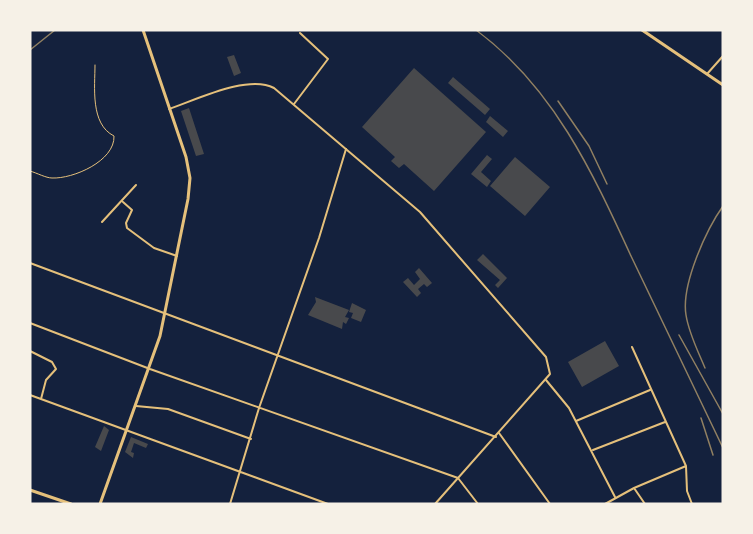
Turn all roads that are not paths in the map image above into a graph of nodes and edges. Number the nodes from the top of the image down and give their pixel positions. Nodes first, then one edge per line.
1 (143, 30) edge
2 (642, 30) edge
3 (300, 33) dead end
4 (723, 56) edge
5 (95, 65) dead end
6 (706, 74) junction
7 (723, 85) edge
8 (294, 104) junction
9 (169, 109) junction
10 (346, 149) junction
11 (30, 171) edge
12 (136, 185) dead end
13 (123, 202) junction
14 (102, 222) dead end
15 (177, 256) junction
16 (30, 263) edge
17 (165, 315) junction
18 (30, 323) edge
19 (632, 347) dead end
20 (30, 351) edge
21 (279, 355) junction
22 (150, 369) junction
23 (546, 380) junction
24 (650, 390) junction
25 (30, 395) edge
26 (41, 399) junction
27 (136, 406) junction
28 (260, 408) junction
29 (576, 421) junction
30 (665, 422) junction
31 (126, 431) junction
32 (500, 433) junction
33 (496, 436) junction
34 (251, 439) junction
35 (593, 450) junction
36 (686, 466) junction
37 (240, 473) junction
38 (458, 478) junction
39 (634, 488) junction
40 (30, 490) edge
41 (615, 496) junction
42 (65, 503) edge
43 (71, 504) edge
44 (100, 504) edge
45 (230, 504) edge
46 (328, 504) edge
47 (435, 504) edge
48 (478, 504) edge
49 (550, 504) edge
50 (604, 504) edge
51 (645, 504) edge
52 (692, 504) edge

1 - 9 main road
2 - 6 main road
3 - 8 street
4 - 6 street
5 - 11 lane
6 - 7 main road
8 - 9 street
8 - 10 street
9 - 15 main road
10 - 21 street
10 - 23 street
12 - 13 street
13 - 14 street
13 - 15 street
15 - 17 main road
16 - 17 street
17 - 21 street
17 - 22 main road
18 - 22 street
19 - 24 street
20 - 26 street
21 - 28 street
21 - 33 street
22 - 27 main road
22 - 28 street
23 - 29 street
23 - 32 street
24 - 29 street
24 - 30 street
25 - 26 street
26 - 31 street
27 - 31 main road
27 - 34 street
28 - 34 street
28 - 38 street
29 - 35 street
30 - 35 street
30 - 36 street
31 - 37 street
31 - 44 main road
32 - 33 street
32 - 49 street
33 - 38 street
34 - 37 street
35 - 41 street
36 - 39 street
36 - 52 street
37 - 45 street
37 - 46 street
38 - 47 street
38 - 48 street
39 - 41 street
39 - 51 street
40 - 42 main road
41 - 50 street
42 - 43 main road

